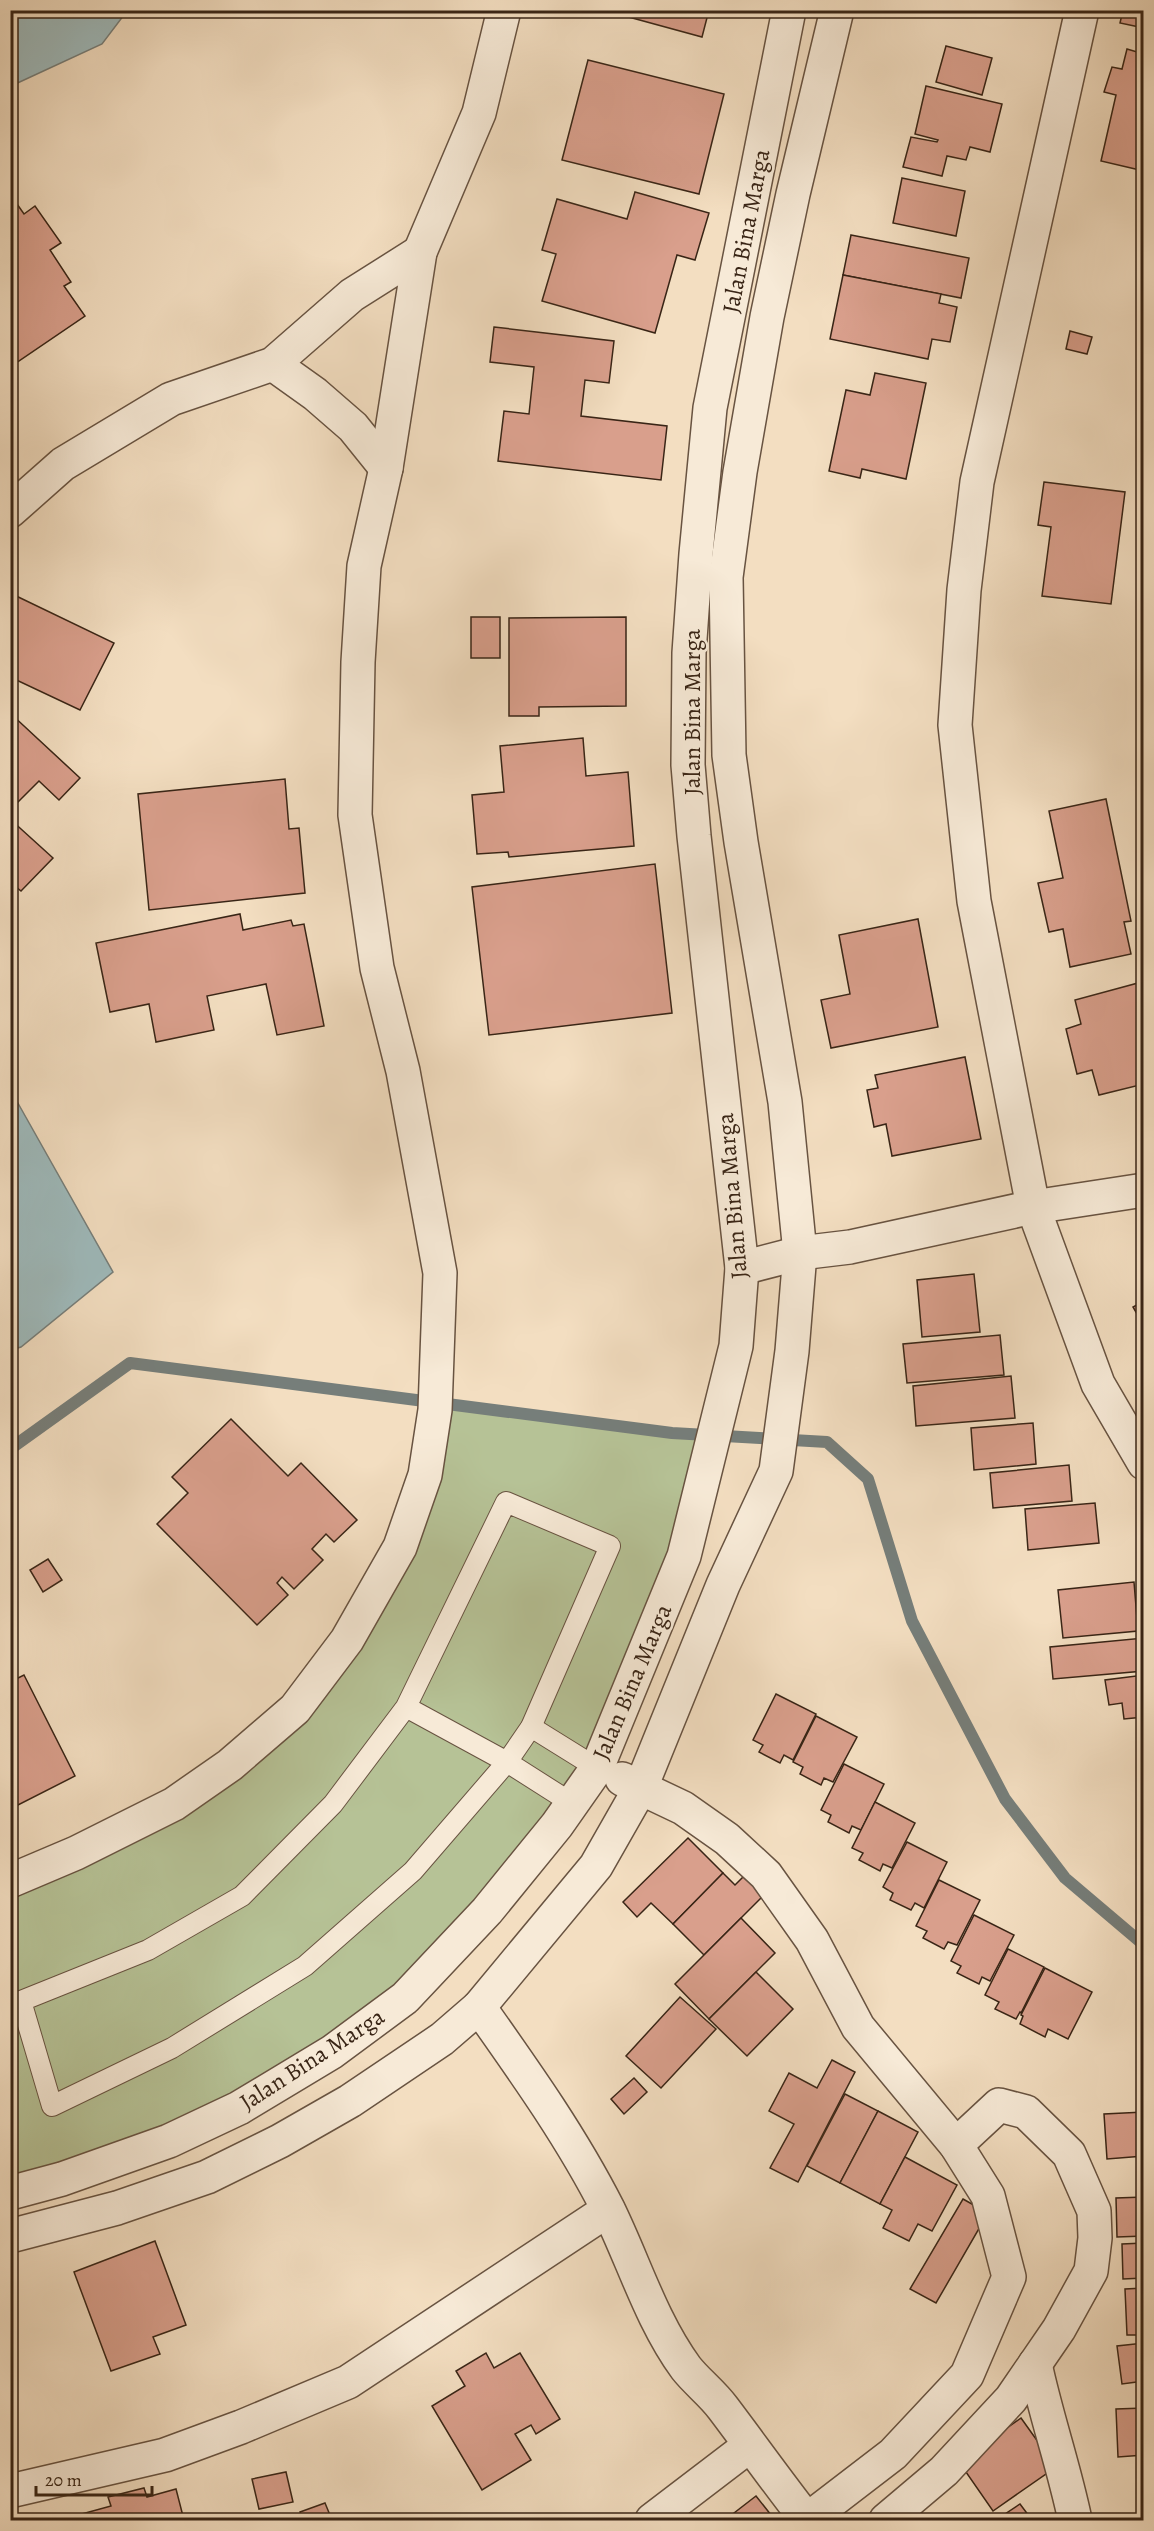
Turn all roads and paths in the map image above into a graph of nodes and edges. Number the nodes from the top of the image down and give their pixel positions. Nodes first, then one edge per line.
1 (504, 10) edge
2 (789, 10) edge
3 (837, 10) edge
4 (1082, 10) edge
5 (420, 252) junction
6 (273, 364) junction
7 (386, 468) junction
8 (10, 512) edge
9 (1143, 1190) edge
10 (1033, 1207) junction
11 (800, 1252) junction
12 (742, 1268) junction
13 (1143, 1463) edge
14 (406, 1707) junction
15 (531, 1727) junction
16 (507, 1762) junction
17 (597, 1768) junction
18 (641, 1787) junction
19 (573, 1804) junction
20 (10, 1881) edge
21 (479, 2007) junction
22 (956, 2145) junction
23 (10, 2193) edge
24 (608, 2210) junction
25 (10, 2236) edge
26 (1035, 2364) junction
27 (749, 2446) junction
28 (10, 2491) edge
29 (652, 2520) edge
30 (807, 2520) edge
31 (886, 2520) edge
32 (1075, 2520) edge

1 - 5 street
2 - 12 street, Jalan Bina Marga
3 - 11 street, Jalan Bina Marga
4 - 10 street
5 - 6 street
5 - 7 street
6 - 7 street
6 - 8 street
7 - 20 street
9 - 10 street
10 - 11 street
10 - 13 street
11 - 12 street
11 - 18 street, Jalan Bina Marga
12 - 17 street, Jalan Bina Marga
14 - 15 lane
14 - 16 lane
14 - 16 lane
15 - 16 lane
15 - 17 lane
16 - 19 lane
17 - 18 street
17 - 19 street, Jalan Bina Marga
18 - 21 street, Jalan Bina Marga
18 - 22 street
19 - 23 street, Jalan Bina Marga
21 - 24 street
21 - 25 street, Jalan Bina Marga
22 - 26 street
22 - 30 street
24 - 27 street
24 - 28 street
26 - 31 street
26 - 32 street
27 - 29 street
27 - 30 street

